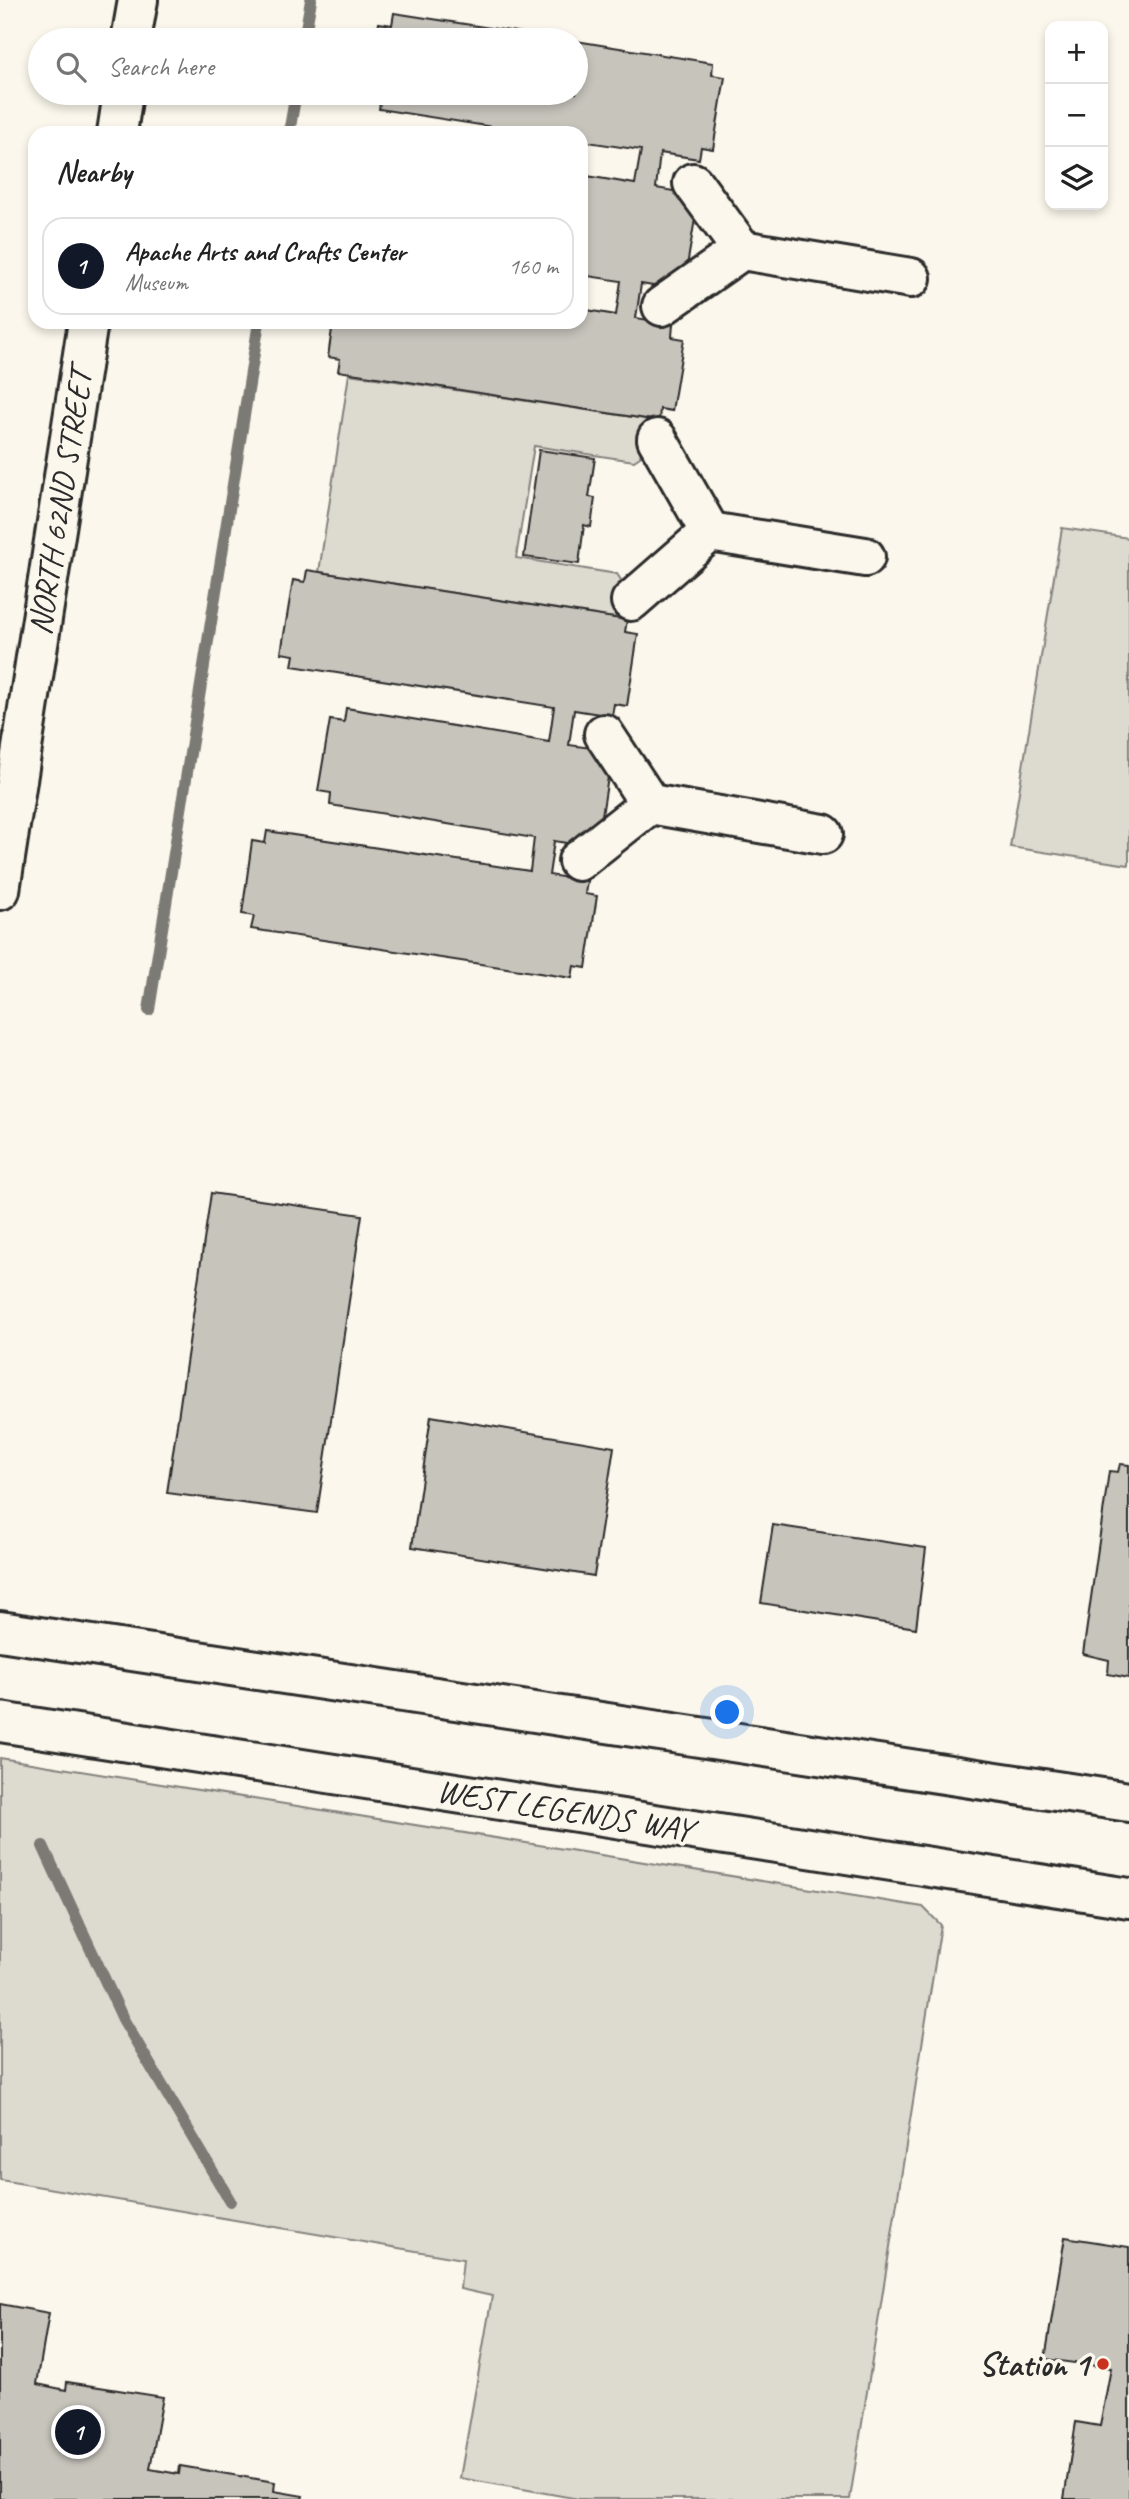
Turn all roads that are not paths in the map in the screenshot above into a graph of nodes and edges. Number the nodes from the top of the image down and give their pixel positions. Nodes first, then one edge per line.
1 (138, 0) edge
2 (133, 28) edge
3 (121, 105) edge
4 (118, 126) edge
5 (693, 183) dead end
6 (742, 250) junction
7 (911, 278) dead end
8 (662, 306) dead end
9 (87, 329) edge
10 (657, 439) dead end
11 (710, 532) junction
12 (865, 556) dead end
13 (631, 601) dead end
14 (604, 734) dead end
15 (650, 804) junction
16 (823, 834) dead end
17 (578, 861) dead end
18 (0, 890) edge
19 (0, 1631) edge
20 (0, 1723) edge
21 (1129, 1802) edge
22 (1129, 1898) edge

1 - 2 street
3 - 4 street
5 - 6 street
6 - 7 street
6 - 8 street
9 - 18 street, NORTH 62ND STREET
10 - 11 street
11 - 12 street
11 - 13 street
14 - 15 street
15 - 16 street
15 - 17 street
19 - 21 street
20 - 22 street, WEST LEGENDS WAY

